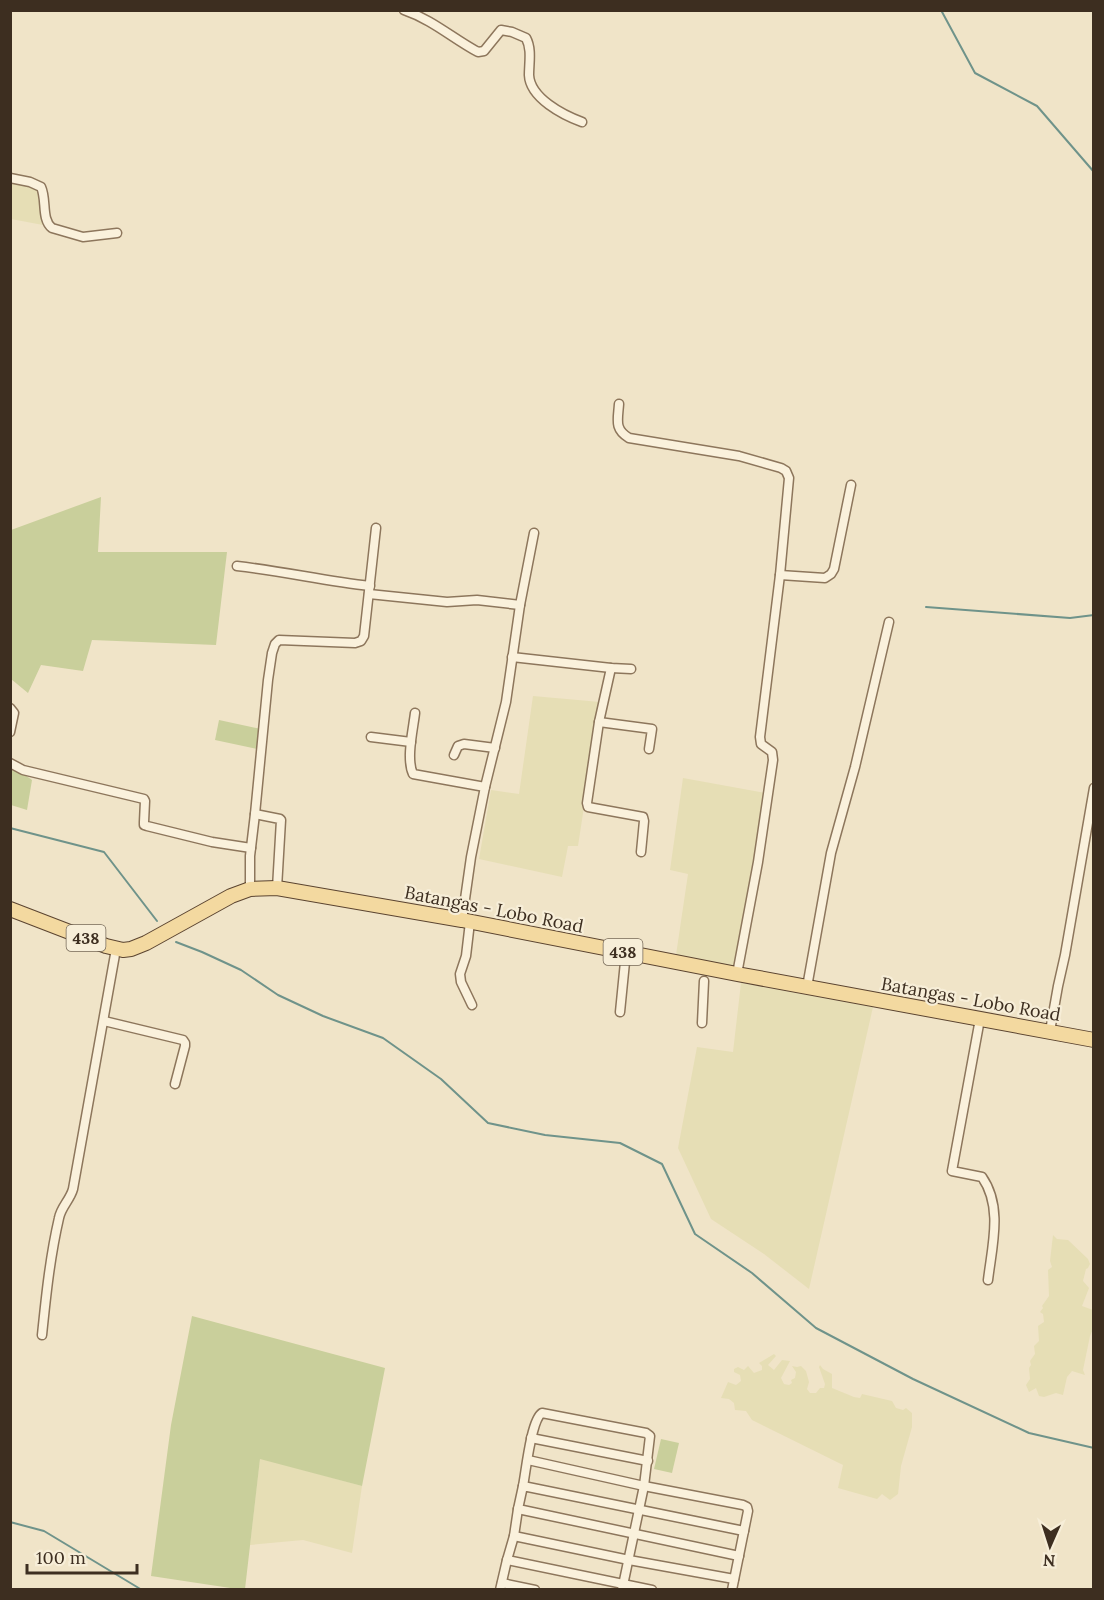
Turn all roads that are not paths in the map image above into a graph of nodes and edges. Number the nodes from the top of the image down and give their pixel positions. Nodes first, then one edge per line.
1 (404, 10) edge
2 (582, 122) dead end
3 (10, 178) edge
4 (117, 233) dead end
5 (619, 404) dead end
6 (851, 485) dead end
7 (376, 528) dead end
8 (534, 533) dead end
9 (237, 566) dead end
10 (780, 575) junction
11 (369, 590) junction
12 (520, 605) junction
13 (889, 622) dead end
14 (512, 657) junction
15 (611, 668) junction
16 (631, 669) dead end
17 (10, 708) edge
18 (415, 712) dead end
19 (599, 722) junction
20 (10, 732) edge
21 (371, 737) dead end
22 (411, 742) junction
23 (495, 748) junction
24 (649, 750) dead end
25 (454, 755) dead end
26 (10, 763) edge
27 (485, 787) junction
28 (1094, 788) edge
29 (255, 814) junction
30 (251, 848) junction
31 (641, 852) dead end
32 (277, 888) junction
33 (250, 889) junction
34 (10, 909) edge
35 (466, 921) junction
36 (116, 950) junction
37 (626, 952) junction
38 (737, 974) junction
39 (705, 975) junction
40 (807, 987) junction
41 (472, 1005) dead end
42 (620, 1012) dead end
43 (980, 1019) junction
44 (104, 1021) junction
45 (702, 1023) dead end
46 (1050, 1031) junction
47 (1094, 1040) edge
48 (175, 1084) dead end
49 (988, 1280) dead end
50 (42, 1335) dead end
51 (531, 1438) junction
52 (528, 1460) junction
53 (648, 1461) junction
54 (523, 1486) junction
55 (644, 1486) junction
56 (518, 1509) junction
57 (638, 1509) junction
58 (744, 1531) junction
59 (634, 1535) junction
60 (514, 1536) junction
61 (739, 1556) junction
62 (507, 1560) junction
63 (628, 1560) junction
64 (734, 1579) junction
65 (501, 1586) edge
66 (623, 1586) edge
67 (535, 1590) edge
68 (652, 1590) edge
69 (732, 1590) edge

1 - 2 street
3 - 4 street
5 - 10 street
6 - 10 street
7 - 11 street
8 - 12 street
9 - 11 street
10 - 38 street
11 - 12 street
11 - 29 street
12 - 14 street
13 - 40 street
14 - 15 street
14 - 23 street
15 - 16 street
15 - 19 street
17 - 20 street
18 - 22 street
19 - 24 street
19 - 31 street
21 - 22 street
22 - 27 street
23 - 25 street
23 - 27 street
26 - 30 street
27 - 35 street
28 - 46 street
29 - 30 street
29 - 32 street
30 - 33 street
32 - 33 main road, Batangas - Lobo Road / 438
32 - 35 main road, Batangas - Lobo Road / 438
33 - 36 main road, Batangas - Lobo Road / 438
34 - 36 main road, 438
35 - 37 main road, Batangas - Lobo Road / 438
35 - 41 street
36 - 44 street
37 - 39 main road, Batangas - Lobo Road / 438
37 - 42 street
38 - 39 main road, Batangas - Lobo Road / 438
38 - 40 main road, Batangas - Lobo Road / 438
39 - 45 street
40 - 43 main road, Batangas - Lobo Road / 438
43 - 46 main road, Batangas - Lobo Road / 438
43 - 49 street
44 - 48 street
44 - 50 street
46 - 47 main road, Batangas - Lobo Road / 438
51 - 52 street
51 - 53 street
51 - 53 street
52 - 54 street
52 - 55 street
53 - 55 street
54 - 56 street
54 - 57 street
55 - 57 street
55 - 58 street
56 - 59 street
56 - 60 street
57 - 58 street
57 - 59 street
58 - 61 street
59 - 61 street
59 - 63 street
60 - 62 street
60 - 63 street
61 - 64 street
62 - 65 street
62 - 66 street
63 - 64 street
63 - 66 street
64 - 69 street
65 - 67 street
66 - 68 street

